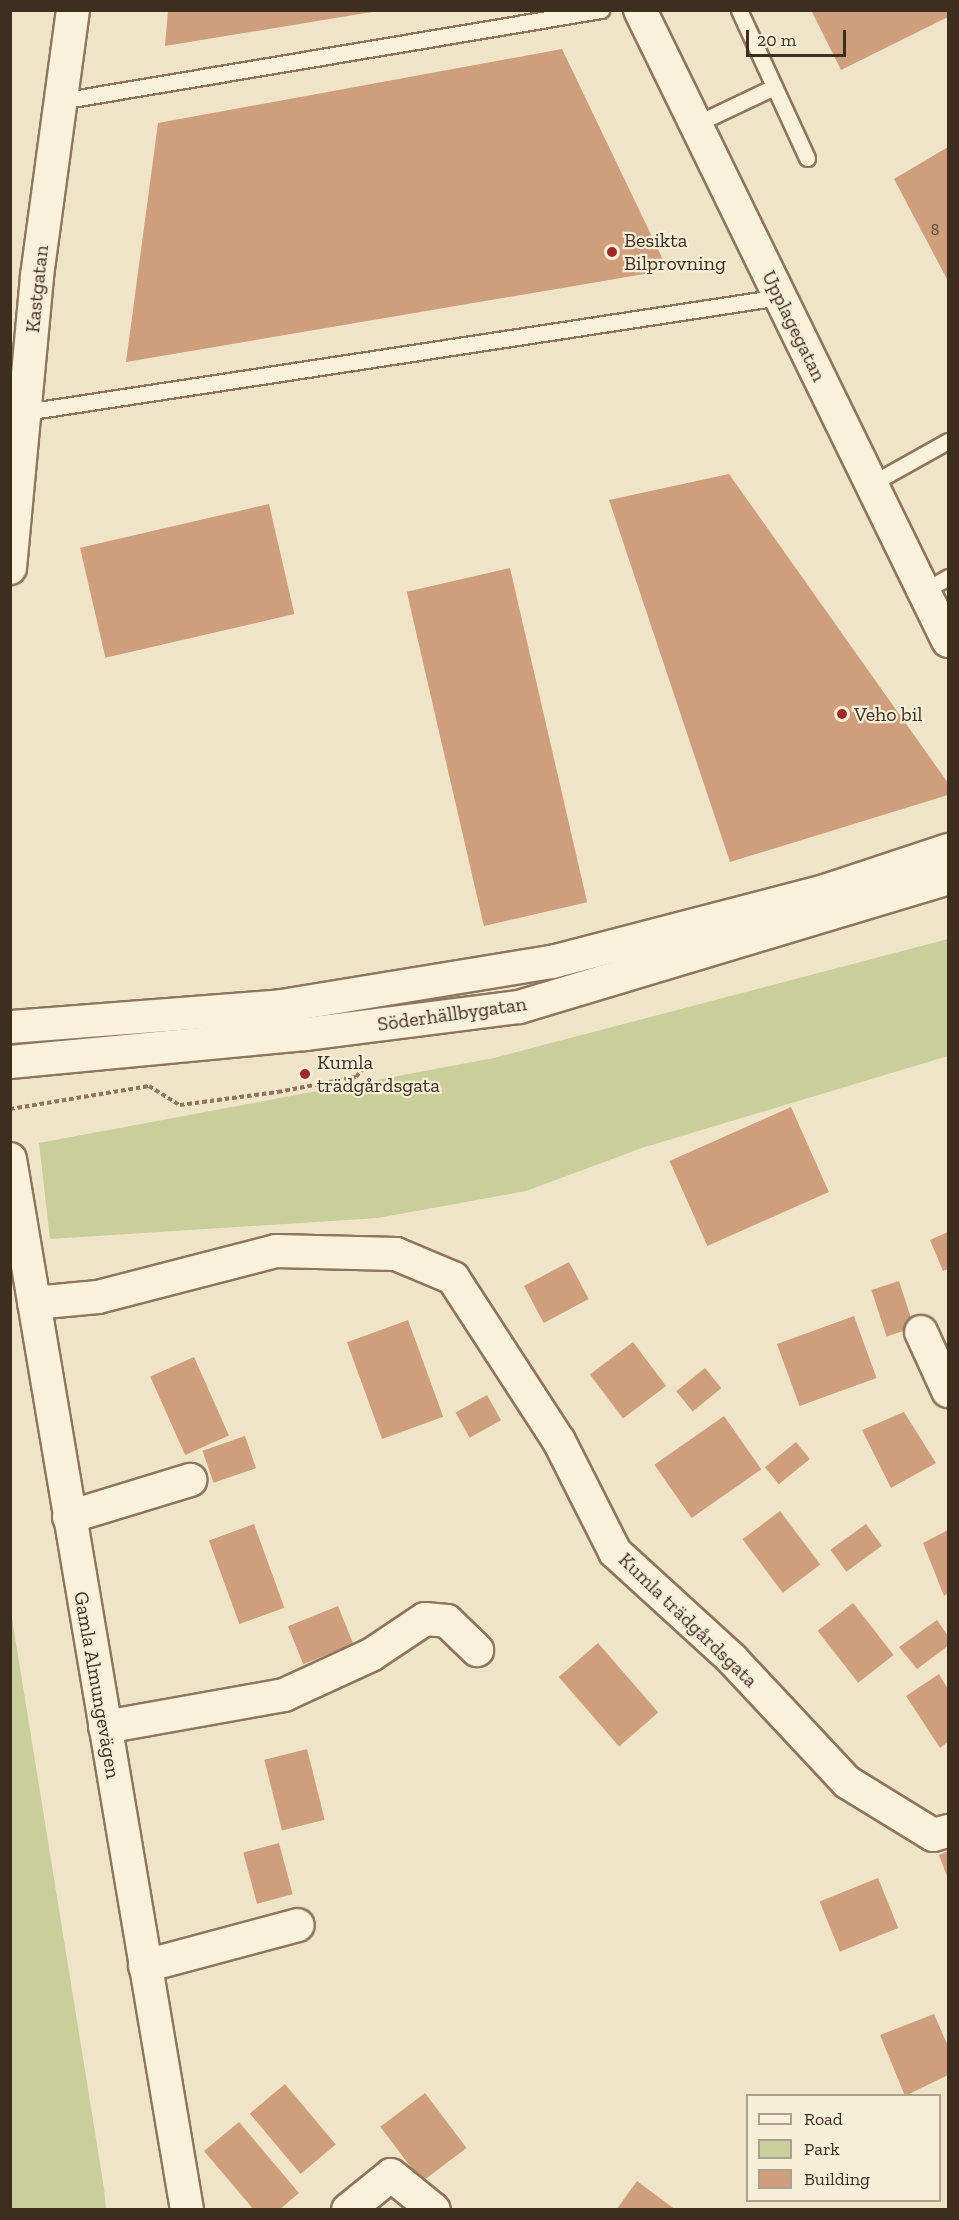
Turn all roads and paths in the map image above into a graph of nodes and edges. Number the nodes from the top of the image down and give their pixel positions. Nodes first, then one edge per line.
1 (73, 10) edge
2 (601, 10) edge
3 (640, 10) edge
4 (740, 10) edge
5 (774, 87) junction
6 (60, 101) junction
7 (696, 124) junction
8 (807, 158) dead end
9 (780, 297) junction
10 (25, 412) junction
11 (948, 441) edge
12 (871, 484) junction
13 (10, 568) edge
14 (936, 584) edge
15 (948, 641) edge
16 (948, 850) edge
17 (948, 878) edge
18 (10, 1028) edge
19 (10, 1062) edge
20 (10, 1159) edge
21 (34, 1303) junction
22 (921, 1332) dead end
23 (948, 1391) edge
24 (190, 1480) dead end
25 (69, 1517) junction
26 (477, 1650) dead end
27 (105, 1727) junction
28 (948, 1831) edge
29 (298, 1926) dead end
30 (145, 1966) junction
31 (187, 2210) edge
32 (348, 2210) edge
33 (434, 2210) edge

1 - 6 street, Kastgatan
2 - 6 lane
3 - 7 street, Upplagegatan
4 - 5 lane
5 - 7 lane
5 - 8 lane
6 - 10 street, Kastgatan
7 - 9 street, Upplagegatan
9 - 10 lane
9 - 12 street, Upplagegatan
10 - 13 street, Kastgatan
11 - 12 lane
12 - 14 street, Upplagegatan
14 - 15 street, Upplagegatan
16 - 18 street, Söderhällbygatan
17 - 19 street, Söderhällbygatan
20 - 21 street, Gamla Almungevägen
21 - 25 street, Gamla Almungevägen
21 - 28 street, Kumla trädgårdsgata
22 - 23 street
24 - 25 street
25 - 27 street, Gamla Almungevägen
26 - 27 street
27 - 30 street, Gamla Almungevägen
29 - 30 street
30 - 31 street, Gamla Almungevägen
32 - 33 street

